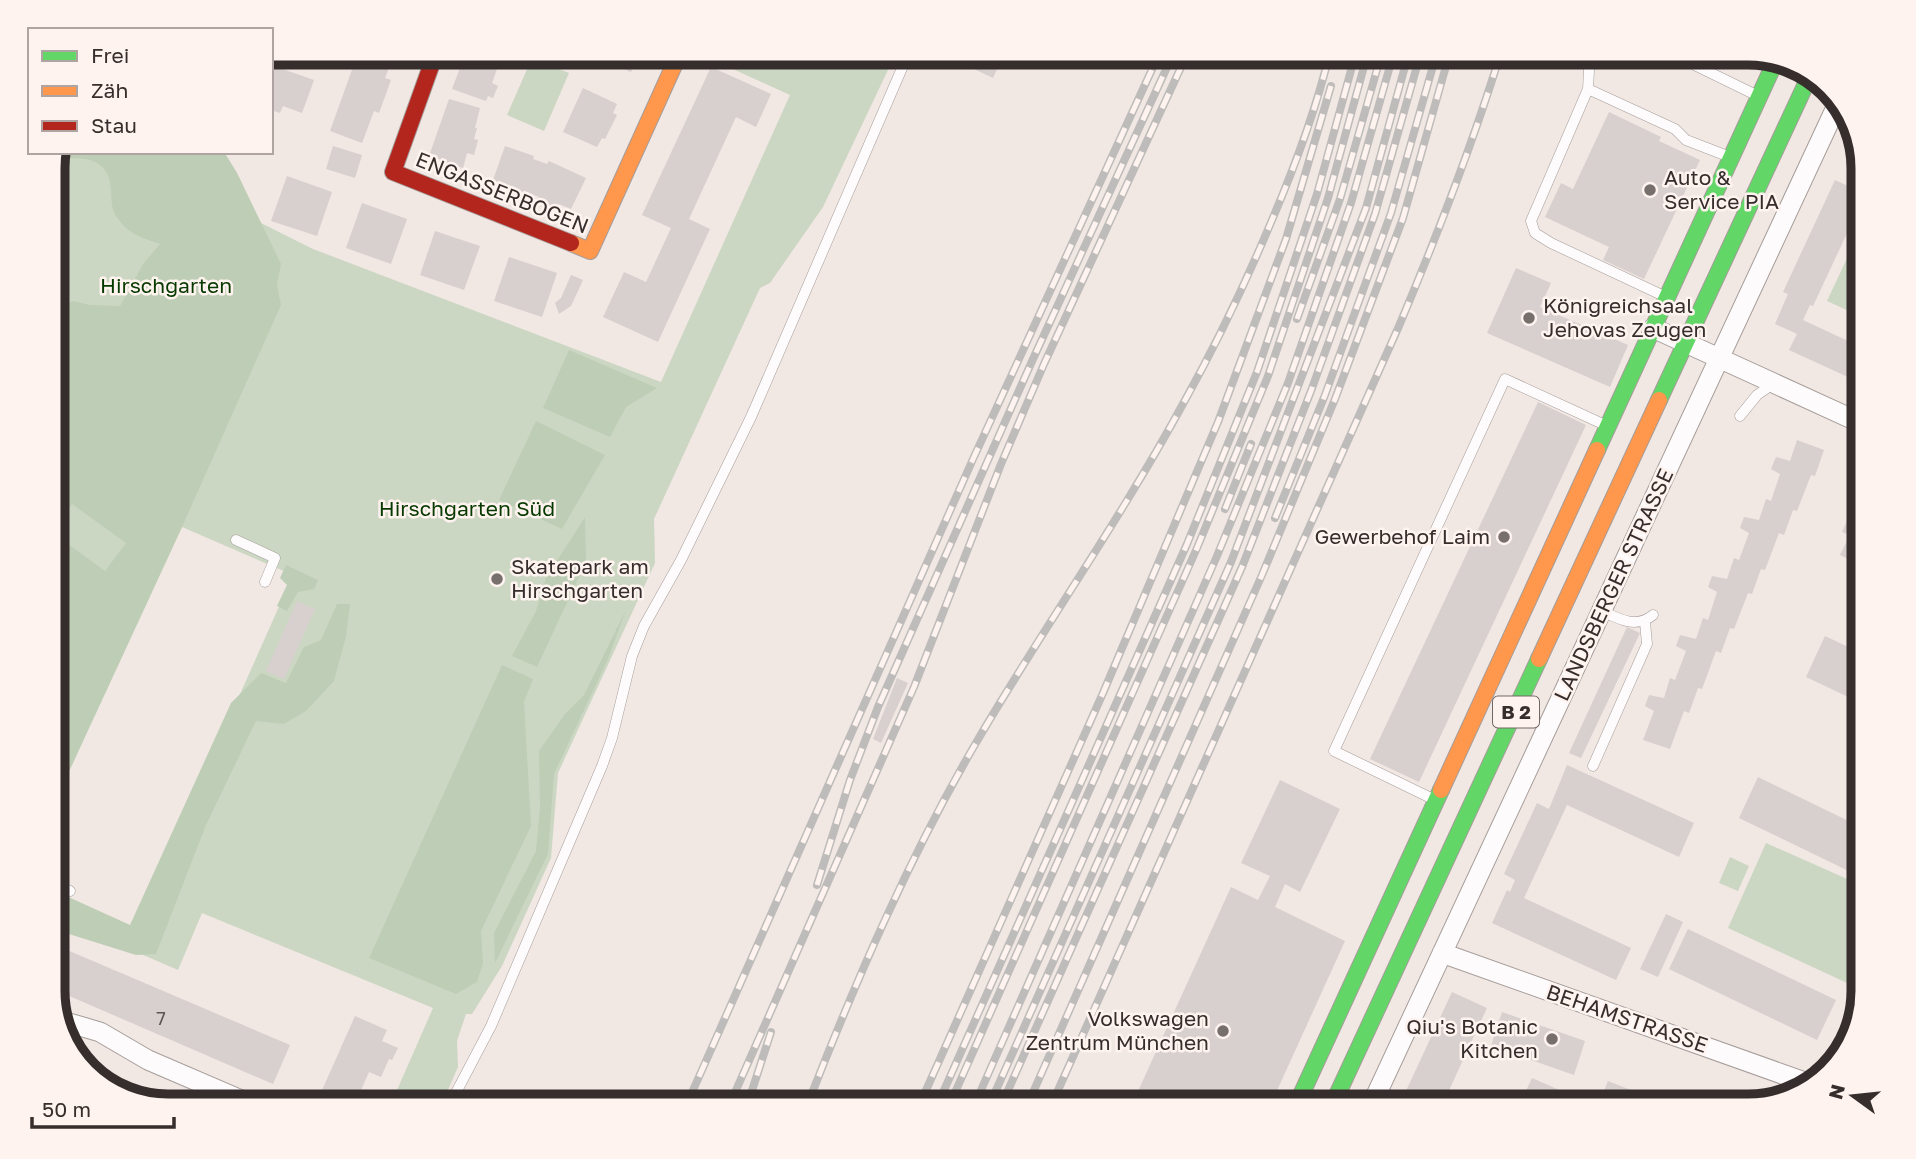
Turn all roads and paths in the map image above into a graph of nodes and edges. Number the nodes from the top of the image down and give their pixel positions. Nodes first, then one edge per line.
1 (431, 65) edge
2 (674, 65) edge
3 (903, 65) edge
4 (1590, 65) edge
5 (1694, 65) edge
6 (1773, 68) edge
7 (1806, 83) edge
8 (1588, 89) junction
9 (1759, 97) junction
10 (1834, 111) edge
11 (1731, 158) junction
12 (1667, 298) junction
13 (1653, 328) junction
14 (1686, 344) junction
15 (1719, 358) junction
16 (1773, 383) junction
17 (1740, 416) dead end
18 (1851, 419) edge
19 (1608, 427) junction
20 (236, 540) dead end
21 (265, 582) dead end
22 (1602, 611) junction
23 (1593, 766) dead end
24 (1437, 800) junction
25 (1404, 873) junction
26 (65, 889) edge
27 (1434, 889) junction
28 (70, 891) dead end
29 (1442, 953) junction
30 (70, 1023) edge
31 (1800, 1080) edge
32 (225, 1094) edge
33 (456, 1094) edge
34 (1302, 1094) edge
35 (1338, 1094) edge
36 (1377, 1094) edge

1 - 2 street, ENGASSERBOGEN
3 - 33 lane
4 - 8 lane
5 - 9 lane
6 - 9 street
7 - 14 street, LANDSBERGER STRASSE / B 2
8 - 11 lane
8 - 12 lane
9 - 11 street
10 - 15 street, LANDSBERGER STRASSE
11 - 12 street
12 - 13 street
13 - 14 street
13 - 19 street
14 - 15 street
14 - 27 street, LANDSBERGER STRASSE / B 2
15 - 16 street
15 - 22 street, LANDSBERGER STRASSE
16 - 17 lane
16 - 18 street
19 - 24 street
19 - 24 lane
20 - 21 lane
22 - 23 lane
22 - 29 street, LANDSBERGER STRASSE
24 - 25 street
25 - 27 street
25 - 34 street
26 - 28 lane
27 - 35 street, LANDSBERGER STRASSE / B 2
29 - 31 street, BEHAMSTRASSE
29 - 36 street, LANDSBERGER STRASSE
30 - 32 street

